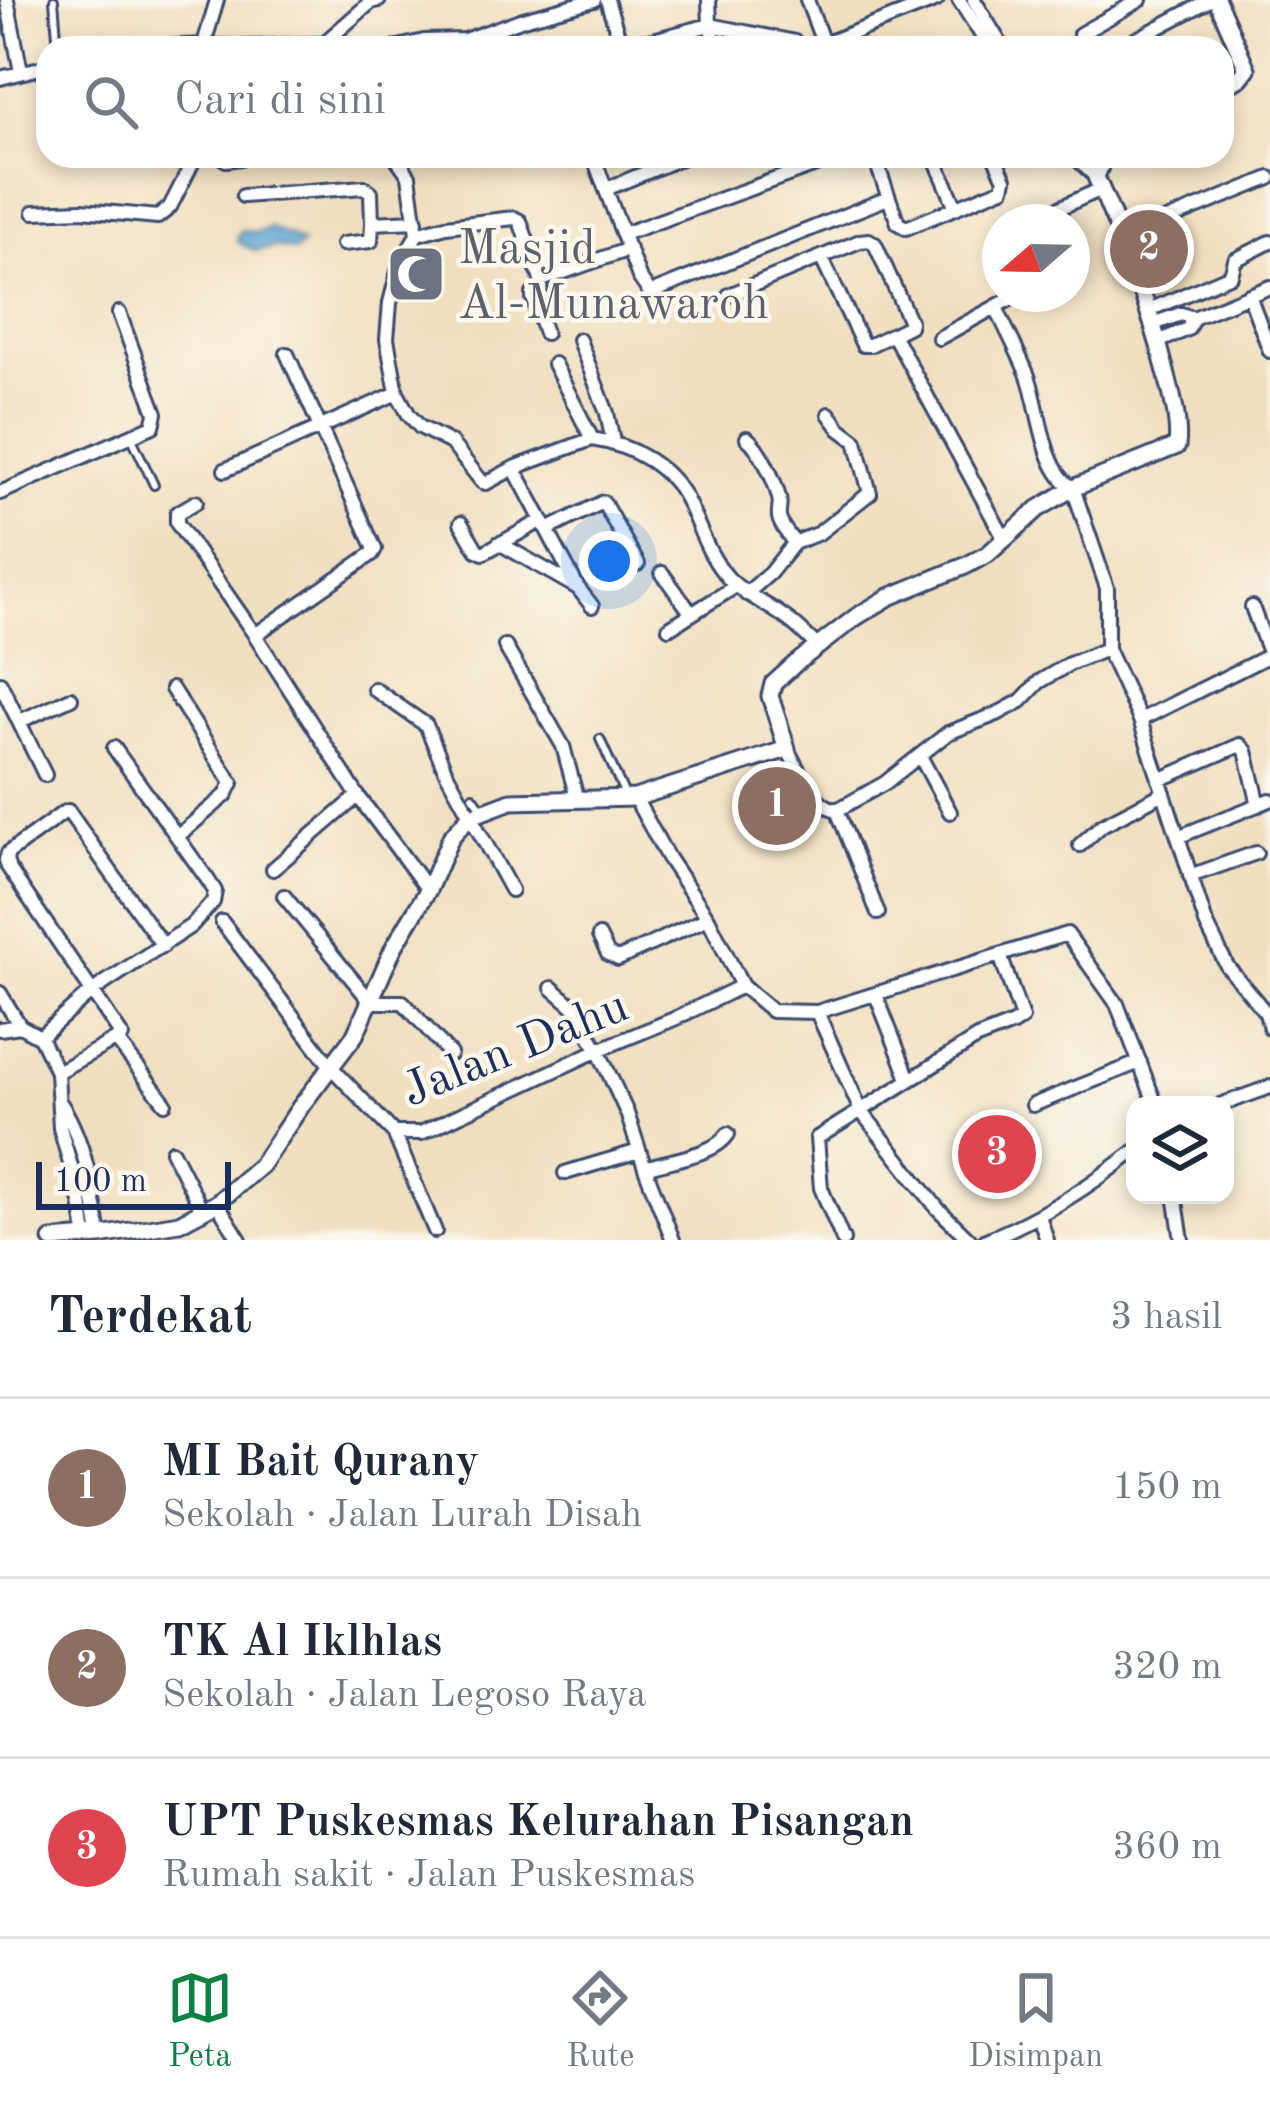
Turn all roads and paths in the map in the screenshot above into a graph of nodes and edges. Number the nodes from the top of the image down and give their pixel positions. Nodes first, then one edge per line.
1 (7, 0) edge
2 (53, 0) edge
3 (217, 0) edge
4 (594, 0) edge
5 (607, 0) edge
6 (709, 0) edge
7 (807, 0) edge
8 (937, 0) edge
9 (959, 0) edge
10 (974, 0) edge
11 (1140, 0) edge
12 (1213, 0) edge
13 (374, 1) edge
14 (572, 3) edge
15 (710, 25) junction
16 (494, 31) junction
17 (1080, 34) dead end
18 (57, 36) edge
19 (200, 36) edge
20 (335, 36) edge
21 (478, 36) edge
22 (496, 36) edge
23 (618, 36) edge
24 (668, 36) edge
25 (713, 36) edge
26 (765, 36) edge
27 (820, 36) edge
28 (849, 36) edge
29 (984, 36) edge
30 (987, 36) edge
31 (1143, 36) edge
32 (1231, 36) edge
33 (1234, 43) edge
34 (36, 69) edge
35 (21, 72) junction
36 (0, 78) edge
37 (1234, 81) edge
38 (190, 168) edge
39 (403, 168) edge
40 (597, 168) edge
41 (657, 168) edge
42 (807, 168) edge
43 (878, 168) edge
44 (939, 168) edge
45 (1000, 168) edge
46 (1085, 168) edge
47 (1101, 168) edge
48 (1270, 178) edge
49 (1099, 183) junction
50 (606, 189) junction
51 (243, 196) dead end
52 (888, 198) junction
53 (1061, 204) edge
54 (956, 208) junction
55 (34, 212) dead end
56 (372, 223) junction
57 (417, 228) junction
58 (623, 234) junction
59 (1122, 238) junction
60 (1270, 242) edge
61 (343, 244) dead end
62 (629, 249) junction
63 (821, 256) junction
64 (541, 280) junction
65 (1270, 287) edge
66 (730, 295) dead end
67 (1249, 295) junction
68 (987, 312) edge
69 (998, 312) edge
70 (118, 313) dead end
71 (1151, 317) junction
72 (1193, 318) junction
73 (545, 333) dead end
74 (892, 334) junction
75 (939, 338) dead end
76 (579, 340) dead end
77 (1158, 342) junction
78 (1270, 351) edge
79 (287, 354) dead end
80 (554, 364) dead end
81 (397, 393) junction
82 (829, 414) dead end
83 (321, 426) junction
84 (131, 436) junction
85 (747, 438) dead end
86 (592, 439) junction
87 (613, 442) junction
88 (514, 468) junction
89 (225, 470) dead end
90 (154, 485) dead end
91 (1073, 488) junction
92 (0, 494) edge
93 (617, 495) dead end
94 (196, 502) dead end
95 (603, 502) junction
96 (461, 523) dead end
97 (544, 526) junction
98 (1004, 538) junction
99 (499, 543) junction
100 (794, 543) junction
101 (638, 564) dead end
102 (662, 573) dead end
103 (578, 588) junction
104 (741, 590) junction
105 (592, 606) dead end
106 (1252, 607) dead end
107 (692, 614) junction
108 (669, 628) dead end
109 (255, 635) junction
110 (506, 646) dead end
111 (818, 647) junction
112 (1107, 649) junction
113 (1270, 655) edge
114 (0, 683) edge
115 (172, 689) dead end
116 (374, 689) dead end
117 (71, 698) dead end
118 (1140, 720) junction
119 (20, 721) junction
120 (600, 739) dead end
121 (113, 748) dead end
122 (787, 748) junction
123 (920, 756) junction
124 (45, 775) dead end
125 (1161, 787) junction
126 (358, 796) junction
127 (473, 796) dead end
128 (578, 798) junction
129 (631, 798) junction
130 (1264, 802) edge
131 (837, 810) junction
132 (950, 812) dead end
133 (477, 814) junction
134 (178, 836) junction
135 (1180, 836) junction
136 (1080, 845) dead end
137 (1256, 853) dead end
138 (273, 869) dead end
139 (1190, 876) junction
140 (428, 890) junction
141 (511, 890) dead end
142 (284, 896) dead end
143 (878, 913) dead end
144 (708, 918) junction
145 (222, 922) dead end
146 (598, 936) dead end
147 (163, 946) junction
148 (1000, 955) junction
149 (742, 986) junction
150 (552, 988) dead end
151 (1270, 990) edge
152 (92, 992) junction
153 (0, 993) edge
154 (876, 994) junction
155 (1254, 998) junction
156 (371, 1002) junction
157 (817, 1012) junction
158 (20, 1026) junction
159 (1270, 1028) edge
160 (0, 1029) edge
161 (40, 1037) junction
162 (117, 1041) junction
163 (598, 1050) junction
164 (450, 1054) dead end
165 (1140, 1062) junction
166 (332, 1068) junction
167 (57, 1072) junction
168 (909, 1079) junction
169 (1270, 1087) edge
170 (1153, 1096) edge
171 (1234, 1100) edge
172 (165, 1103) dead end
173 (1033, 1105) dead end
174 (861, 1112) junction
175 (394, 1133) junction
176 (728, 1134) dead end
177 (172, 1151) dead end
178 (639, 1151) junction
179 (1126, 1158) edge
180 (645, 1168) junction
181 (565, 1173) dead end
182 (1176, 1204) edge
183 (210, 1207) junction
184 (1039, 1216) junction
185 (92, 1229) edge
186 (434, 1231) dead end
187 (52, 1240) edge
188 (240, 1240) edge
189 (673, 1240) edge
190 (843, 1240) edge
191 (970, 1240) edge
192 (986, 1240) edge
193 (1047, 1240) edge
194 (1182, 1240) edge

1 - 35 street
2 - 18 lane
3 - 19 street
4 - 14 street
5 - 23 street
6 - 15 street
7 - 27 street
8 - 28 street
9 - 29 street
10 - 30 street
11 - 17 street
12 - 31 street
12 - 32 street
13 - 20 street
14 - 16 street
15 - 24 street
15 - 25 street
15 - 26 street
16 - 21 street
16 - 22 street
33 - 37 street
34 - 35 street
35 - 36 street
38 - 55 street
39 - 57 street
40 - 50 street
41 - 50 street
42 - 58 street
43 - 52 street
44 - 54 street
45 - 54 street
46 - 49 street
47 - 49 street
48 - 59 street
49 - 53 street
49 - 59 street
50 - 58 street
51 - 56 street
52 - 54 street
52 - 62 street
56 - 57 street
56 - 61 street
57 - 64 street
57 - 81 street
58 - 62 street
59 - 71 street
60 - 71 street
62 - 64 street
63 - 66 street
63 - 74 street
63 - 74 street
64 - 73 street
65 - 67 street
67 - 72 street
67 - 78 street
68 - 75 street
69 - 91 street
70 - 84 street
71 - 72 street
71 - 77 street
72 - 77 street
74 - 98 street
76 - 87 street
77 - 91 street
79 - 83 street
80 - 86 street
81 - 83 street
81 - 88 street
82 - 100 street
83 - 89 street
83 - 109 street
84 - 90 lane
84 - 92 street
85 - 100 street
86 - 87 street
86 - 88 street
87 - 104 street
88 - 97 street
91 - 98 street
91 - 112 street
93 - 95 street
94 - 109 street
95 - 97 street
95 - 101 street
96 - 99 street
97 - 99 street
97 - 103 street
98 - 111 street
99 - 103 street
100 - 104 street
102 - 107 street
103 - 105 street
104 - 107 street
104 - 111 street
106 - 113 street
107 - 108 street
109 - 126 street
110 - 128 street
111 - 122 street
112 - 118 street
112 - 123 street
113 - 118 street
114 - 119 street
115 - 134 street
116 - 133 street
117 - 119 street
118 - 125 street
119 - 124 street
120 - 129 lane
121 - 134 street
122 - 129 street
122 - 131 street
123 - 131 street
123 - 132 street
125 - 130 street
125 - 135 street
125 - 136 street
126 - 138 street
126 - 140 street
127 - 133 lane
128 - 129 street
128 - 133 street
129 - 144 street
130 - 135 street
131 - 143 street
133 - 140 street
133 - 141 street
134 - 147 street
135 - 139 street
137 - 139 street
139 - 155 street
140 - 156 street
142 - 156 street
144 - 146 street
144 - 149 street
145 - 166 street, Jalan Dahu
147 - 152 street
147 - 152 street
148 - 154 street
148 - 165 street
148 - 168 street
149 - 157 street
149 - 163 street, Jalan Dahu
150 - 163 street
151 - 155 street
152 - 161 street
152 - 162 street
153 - 158 street
154 - 157 street
154 - 168 street
155 - 159 street
156 - 164 street
156 - 166 street
157 - 174 street
158 - 160 street
158 - 161 street
161 - 167 street
162 - 167 street
162 - 172 street
163 - 175 street, Jalan Dahu
163 - 178 street
165 - 170 street
165 - 173 street
166 - 175 street, Jalan Dahu
166 - 183 street
167 - 185 street
168 - 174 street
169 - 171 street
174 - 190 street
174 - 191 street
175 - 186 street
176 - 180 street
177 - 183 street
178 - 180 street
178 - 181 street
179 - 184 street
180 - 189 street
182 - 194 street
183 - 185 street
183 - 188 street
184 - 192 street
184 - 193 street
185 - 187 street

